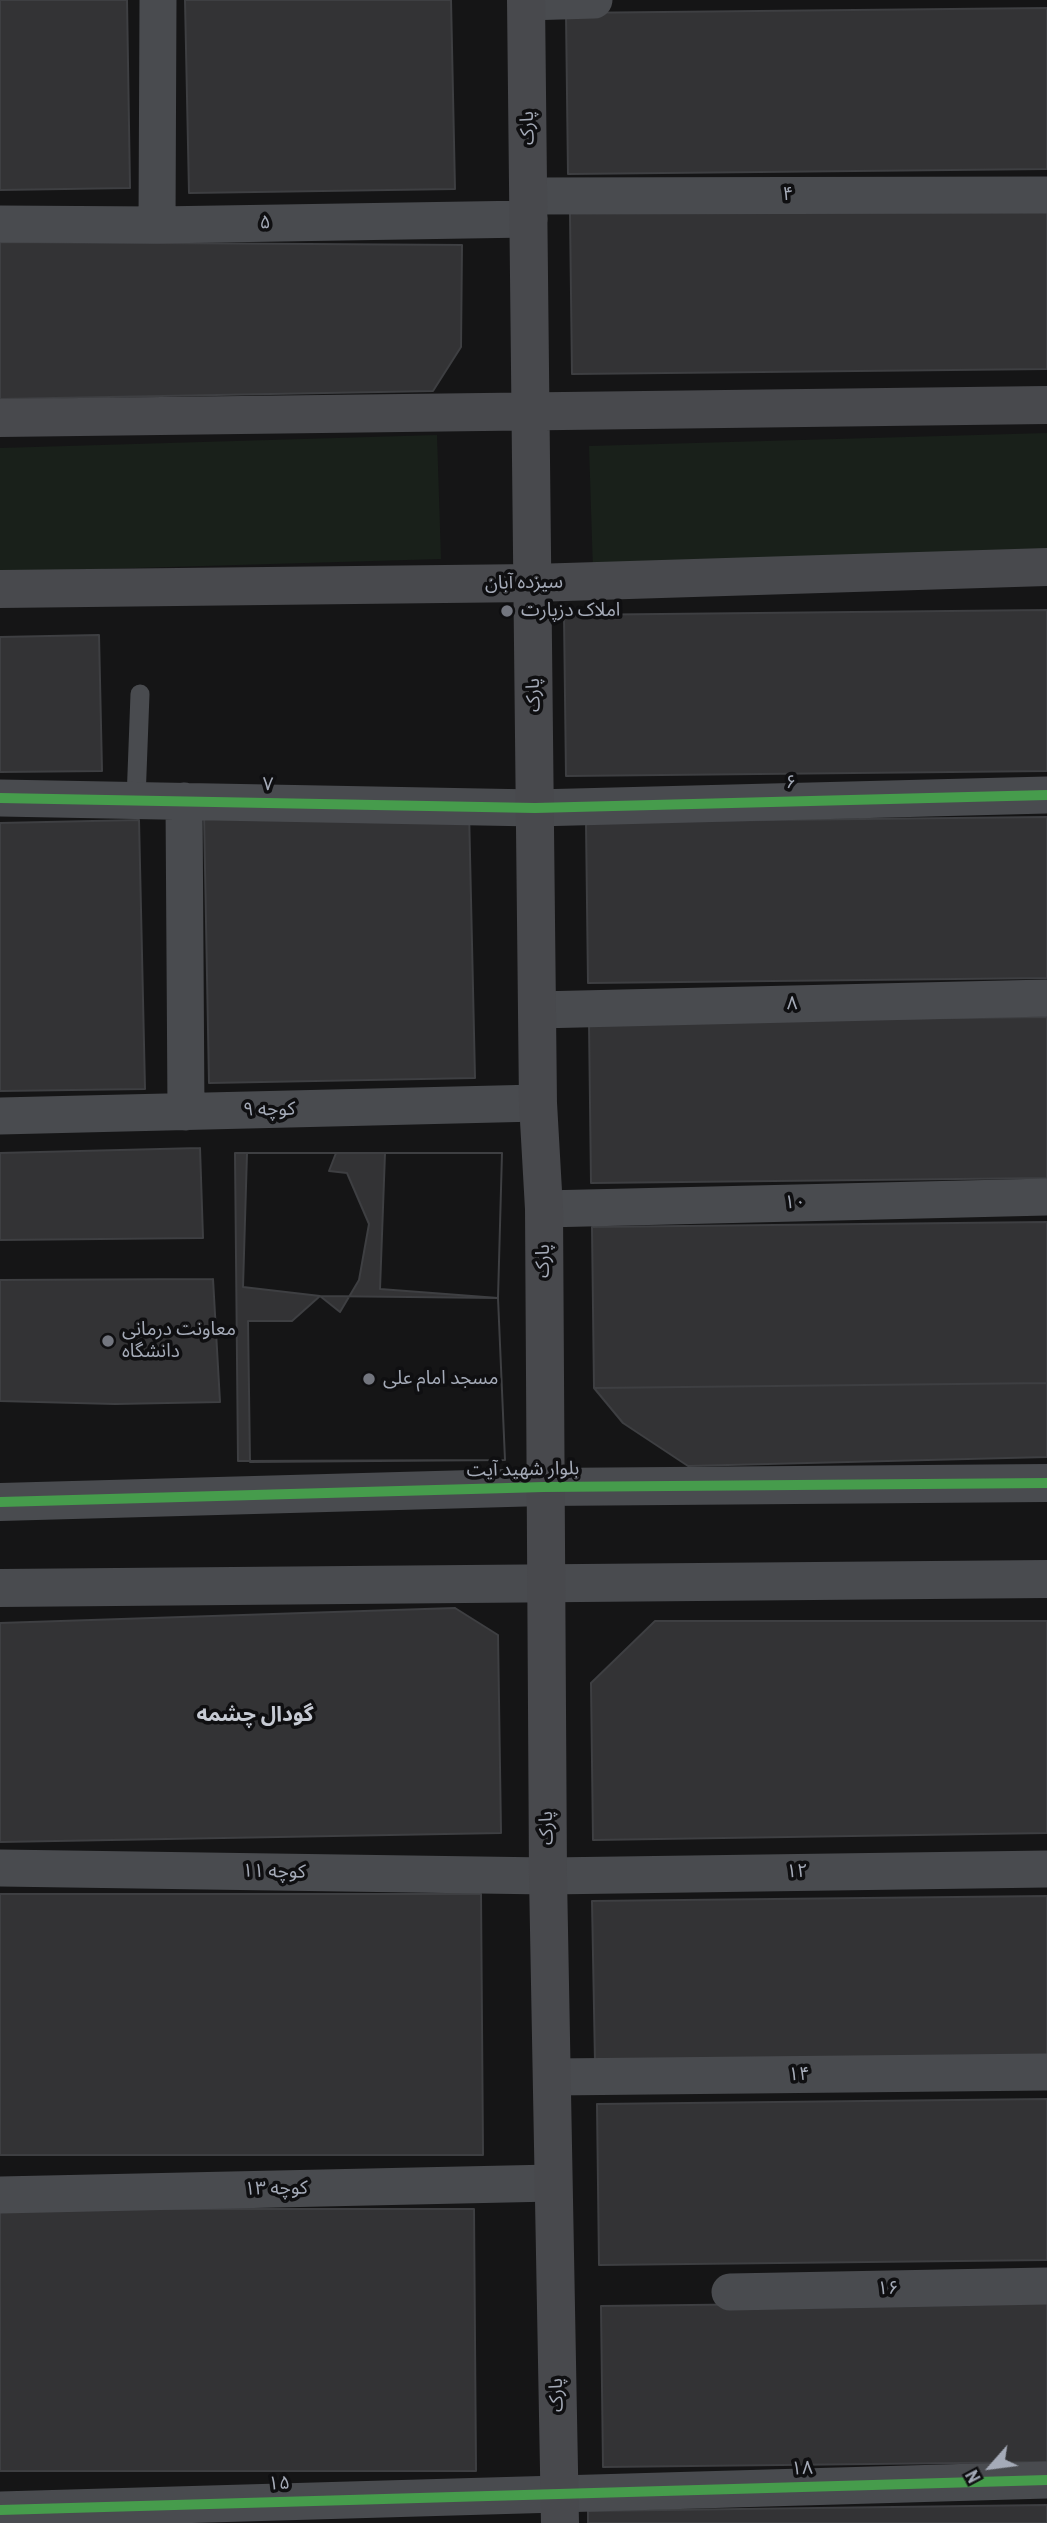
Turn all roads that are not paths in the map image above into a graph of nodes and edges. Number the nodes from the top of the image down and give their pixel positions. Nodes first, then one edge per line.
1 (158, 0) edge
2 (594, 0) edge
3 (526, 1) edge
4 (1047, 195) edge
5 (529, 207) junction
6 (0, 224) edge
7 (158, 225) junction
8 (1047, 405) edge
9 (531, 412) junction
10 (0, 418) edge
11 (1047, 566) edge
12 (533, 583) junction
13 (0, 589) edge
14 (140, 694) dead end
15 (1047, 794) edge
16 (0, 798) edge
17 (136, 800) junction
18 (184, 801) junction
19 (535, 808) junction
20 (1047, 998) edge
21 (537, 1010) junction
22 (538, 1102) junction
23 (186, 1112) junction
24 (0, 1116) edge
25 (1047, 1197) edge
26 (544, 1209) junction
27 (1047, 1483) edge
28 (544, 1487) junction
29 (0, 1502) edge
30 (1047, 1579) edge
31 (545, 1583) junction
32 (0, 1588) edge
33 (0, 1868) edge
34 (1047, 1869) edge
35 (548, 1876) junction
36 (1047, 2072) edge
37 (552, 2077) junction
38 (553, 2183) junction
39 (0, 2195) edge
40 (1047, 2286) edge
41 (730, 2292) dead end
42 (1047, 2480) edge
43 (559, 2508) edge
44 (0, 2510) edge

1 - 7 street
2 - 3 street
3 - 5 main road, پارک
4 - 5 street, ۴
5 - 7 street, ۵
5 - 9 main road, پارک
6 - 7 street, ۵
8 - 9 main road
9 - 10 main road
9 - 12 main road, پارک
11 - 12 main road, سیزده آبان
12 - 13 main road, سیزده آبان
12 - 19 main road, پارک
14 - 17 lane
15 - 19 street, ۶
16 - 17 street, ۷
17 - 18 street, ۷
18 - 19 street, ۷
18 - 23 street
19 - 21 main road, پارک
20 - 21 street, ۸
21 - 22 main road, پارک
22 - 23 street, کوچه ۹
22 - 26 main road, پارک
23 - 24 street, کوچه ۹
25 - 26 street, ۱۰
26 - 28 main road, پارک
27 - 28 street, بلوار شهید آیت
28 - 29 street, بلوار شهید آیت
28 - 31 main road, پارک
30 - 31 street
31 - 32 street
31 - 35 main road, پارک
33 - 35 street, کوچه ۱۱
34 - 35 street, ۱۲
35 - 37 main road, پارک
36 - 37 street, ۱۴
37 - 38 main road, پارک
38 - 39 street, کوچه ۱۳
38 - 43 main road, پارک
40 - 41 street, ۱۶
42 - 43 street, ۱۸
43 - 44 street, ۱۵

